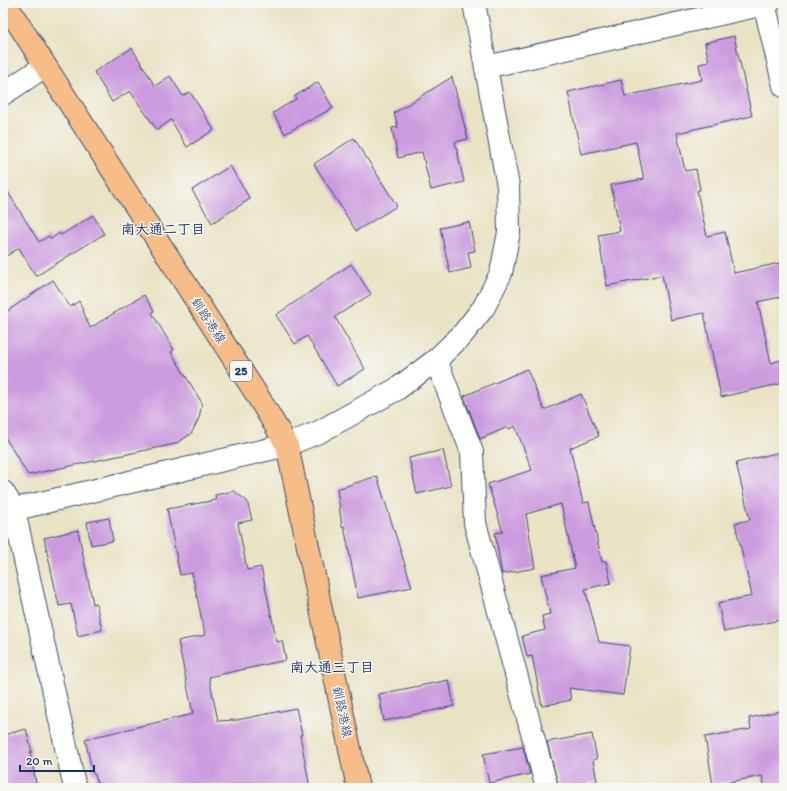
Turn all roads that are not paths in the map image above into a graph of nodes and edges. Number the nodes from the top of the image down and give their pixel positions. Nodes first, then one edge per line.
1 (5, 3) edge
2 (474, 3) edge
3 (766, 3) edge
4 (45, 66) junction
5 (486, 67) junction
6 (784, 86) edge
7 (3, 94) edge
8 (436, 360) junction
9 (287, 445) junction
10 (7, 505) edge
11 (74, 788) edge
12 (358, 788) edge
13 (547, 788) edge

1 - 4 main road, 釧路港線 / 25
2 - 5 street
3 - 5 street
3 - 6 street
4 - 7 street
4 - 9 main road, 釧路港線 / 25
5 - 8 street
8 - 9 street
8 - 13 street
9 - 10 street
9 - 12 main road, 釧路港線 / 25
10 - 11 street

